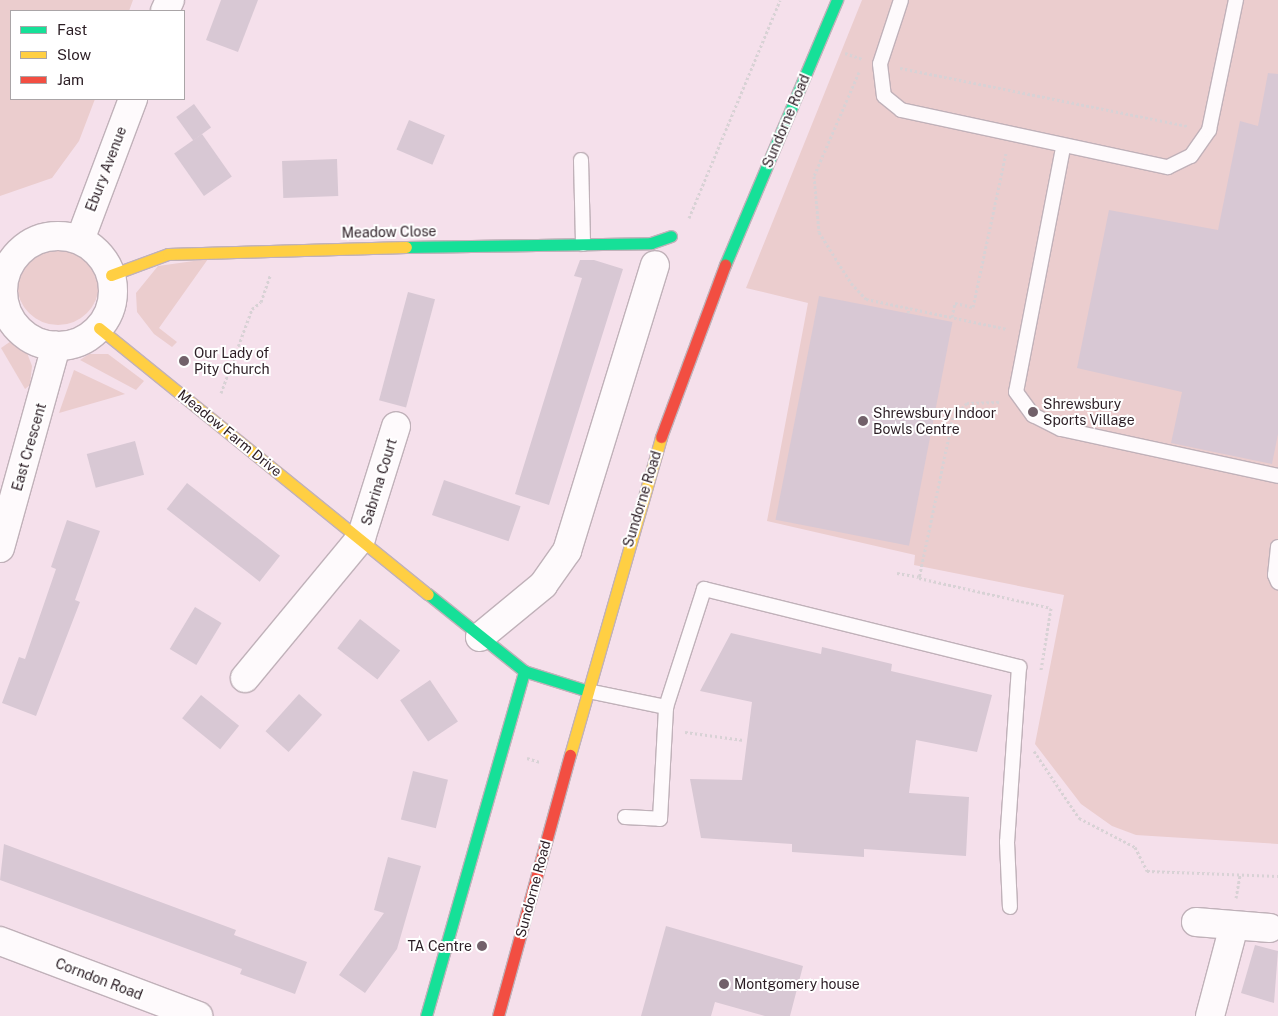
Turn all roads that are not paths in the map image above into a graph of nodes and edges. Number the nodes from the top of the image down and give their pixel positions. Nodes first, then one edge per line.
1 (837, 0) edge
2 (901, 0) edge
3 (1236, 0) edge
4 (132, 100) edge
5 (1063, 148) junction
6 (581, 160) dead end
7 (671, 236) road end
8 (80, 240) junction
9 (583, 244) junction
10 (6, 260) edge
11 (655, 265) dead end
12 (111, 275) junction
13 (99, 328) junction
14 (56, 346) junction
15 (396, 426) dead end
16 (1278, 476) edge
17 (361, 538) junction
18 (1278, 547) edge
19 (0, 548) edge
20 (1278, 582) edge
21 (480, 637) junction
22 (524, 671) junction
23 (245, 678) dead end
24 (588, 692) junction
25 (666, 707) junction
26 (625, 817) dead end
27 (1010, 907) dead end
28 (1196, 922) dead end
29 (1234, 926) junction
30 (1270, 928) dead end
31 (0, 940) edge
32 (198, 1016) edge
33 (426, 1016) edge
34 (498, 1016) edge
35 (1210, 1016) edge

1 - 24 street, Sundorne Road
2 - 5 lane
3 - 5 lane
4 - 8 street, Ebury Avenue
5 - 16 lane
6 - 9 lane
7 - 9 street, Meadow Close
8 - 10 street
8 - 12 street
9 - 12 street, Meadow Close
10 - 14 street
11 - 21 street
12 - 13 street
13 - 14 street
13 - 17 street, Meadow Farm Drive
14 - 19 street, East Crescent
15 - 17 street, Sabrina Court
17 - 21 street, Meadow Farm Drive
17 - 23 street
18 - 20 lane
21 - 22 street, Meadow Farm Drive
22 - 24 street, Meadow Farm Drive
22 - 33 street
24 - 25 lane
24 - 34 street, Sundorne Road
25 - 26 lane
25 - 27 lane
28 - 29 street
29 - 30 street
29 - 35 street
31 - 32 street, Corndon Road

